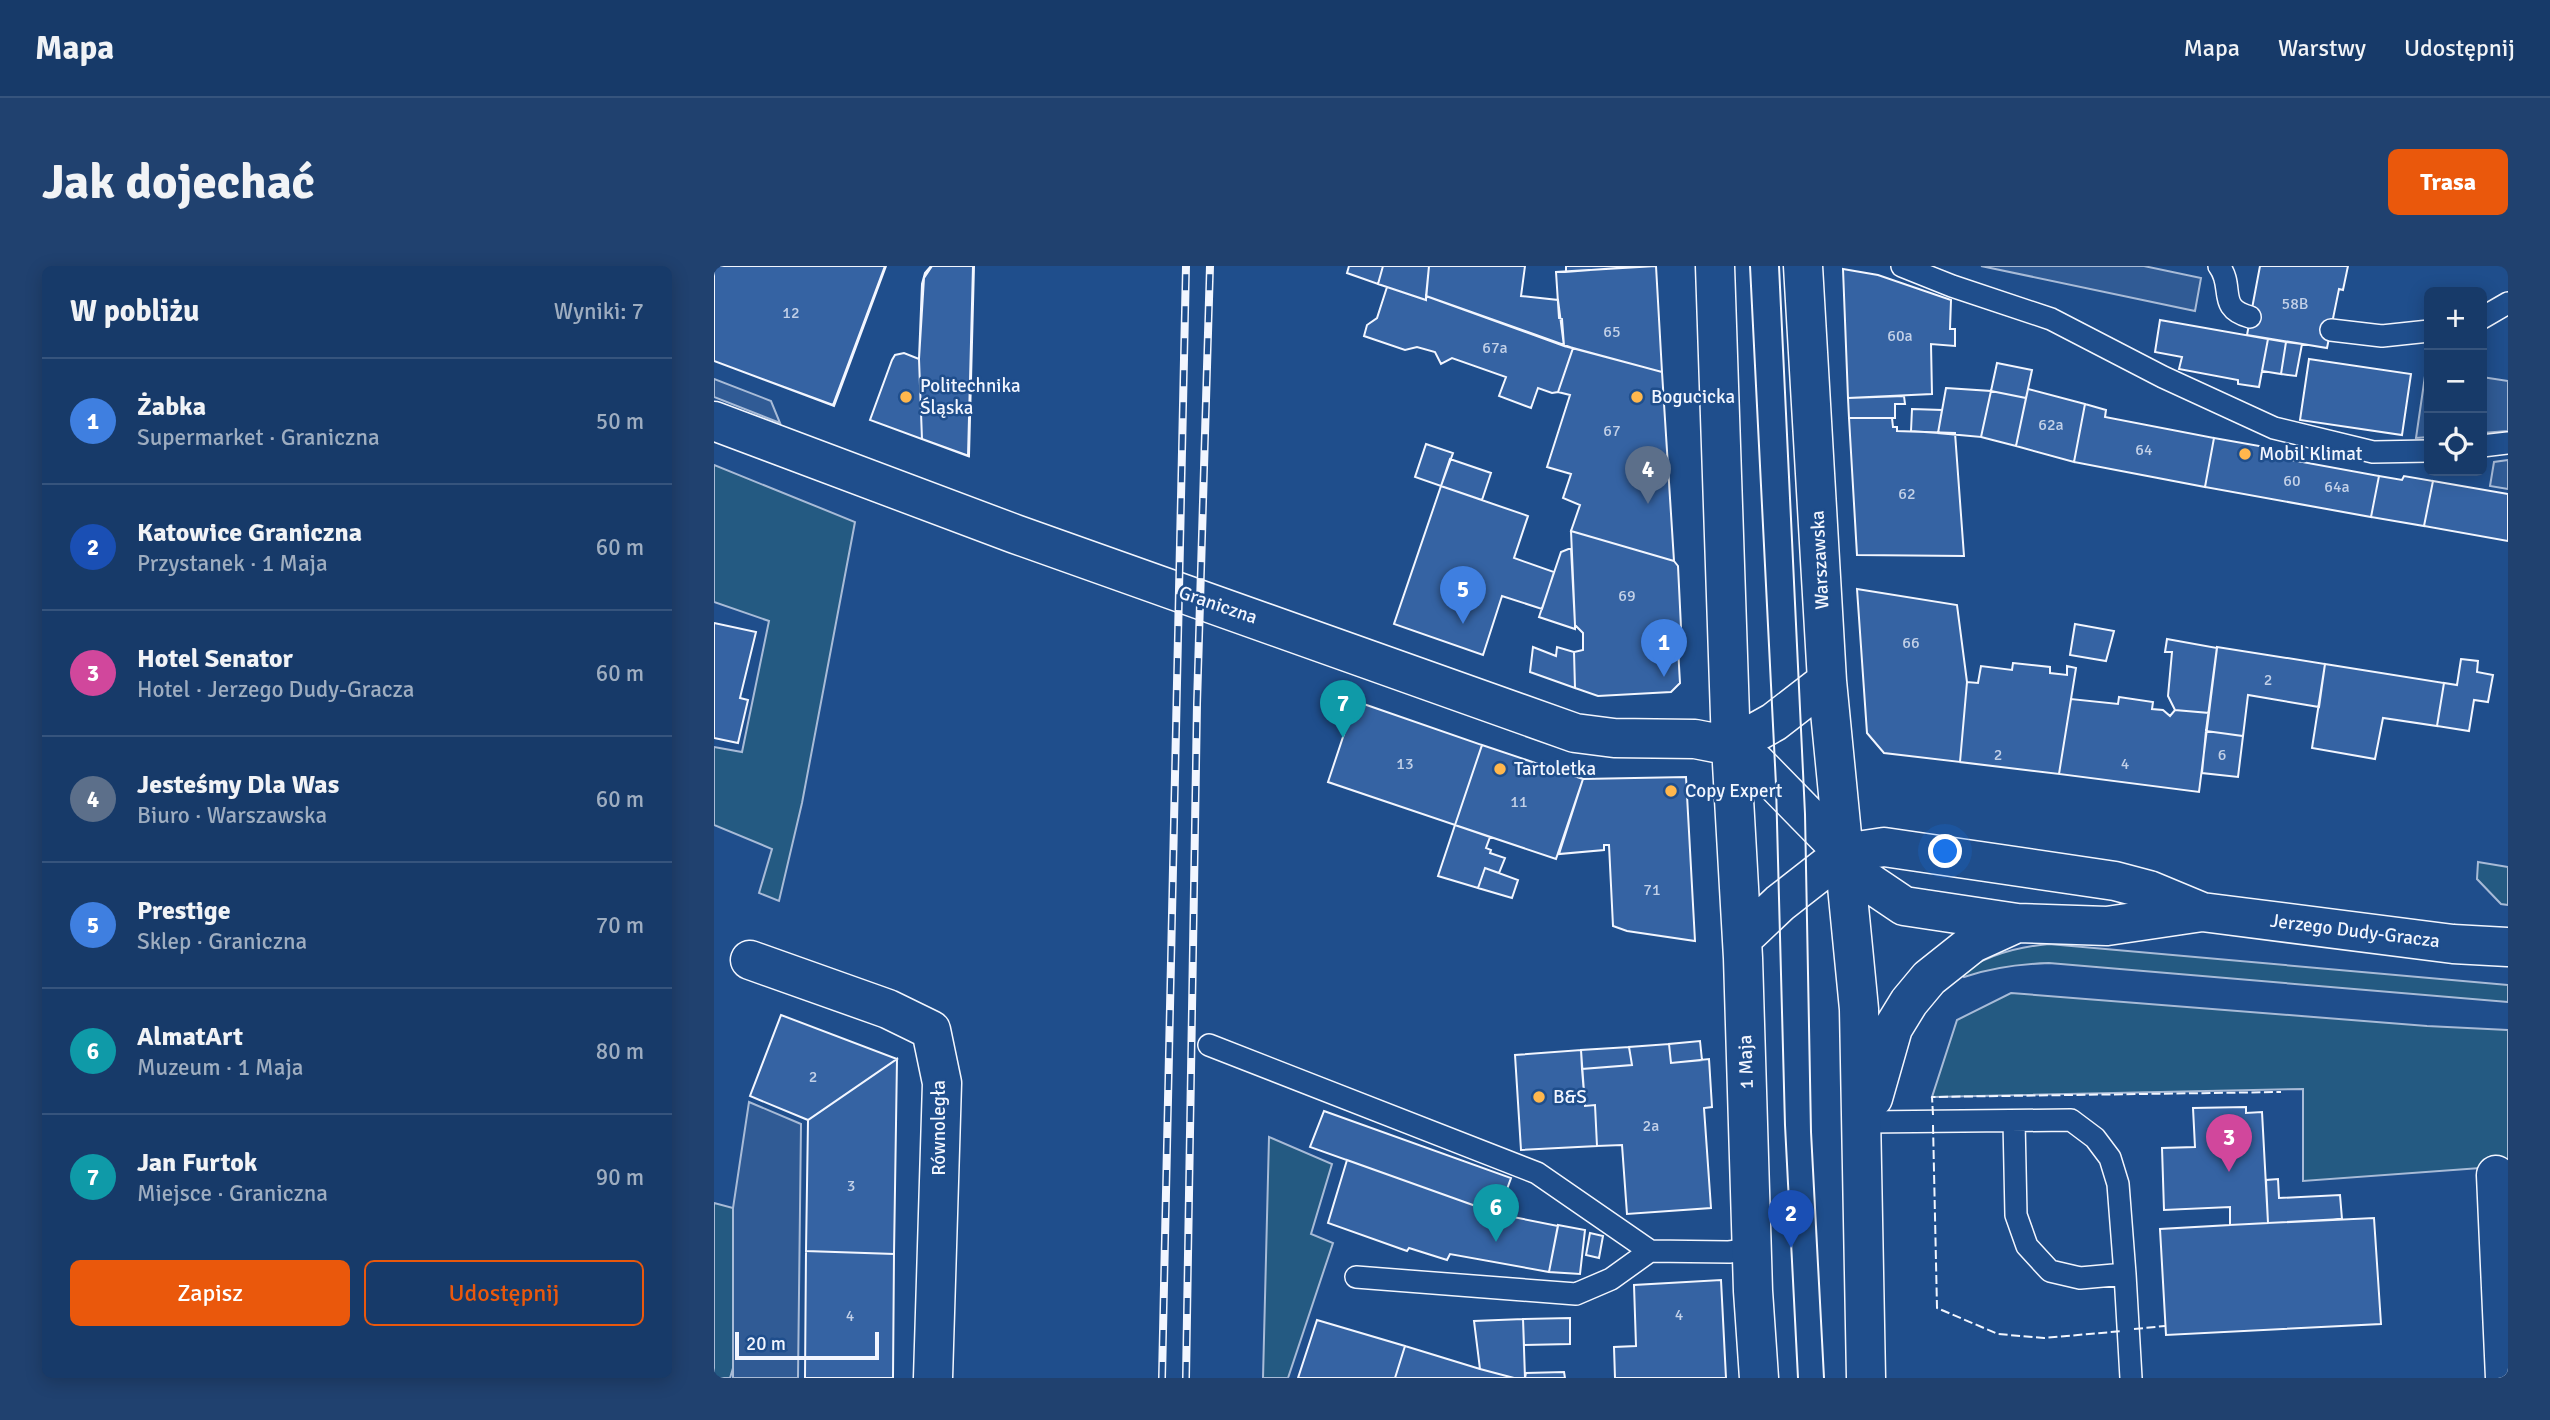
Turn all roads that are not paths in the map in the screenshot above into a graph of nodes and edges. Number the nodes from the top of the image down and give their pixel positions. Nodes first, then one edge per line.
1 (1714, 266) edge
2 (1802, 266) edge
3 (1902, 266) edge
4 (2219, 266) edge
5 (2508, 303) edge
6 (2487, 315) edge
7 (2250, 317) dead end
8 (2331, 330) dead end
9 (2424, 332) edge
10 (714, 421) edge
11 (2508, 443) edge
12 (2487, 445) edge
13 (2424, 451) edge
14 (1827, 681) junction
15 (1731, 746) junction
16 (1844, 853) junction
17 (2202, 912) junction
18 (2017, 923) junction
19 (1742, 939) junction
20 (2508, 947) edge
21 (750, 960) dead end
22 (1209, 1045) dead end
23 (2014, 1121) junction
24 (1864, 1136) junction
25 (2496, 1175) dead end
26 (1752, 1249) junction
27 (1650, 1251) junction
28 (2125, 1274) junction
29 (1356, 1277) dead end
30 (2506, 1364) edge
31 (933, 1378) edge
32 (1759, 1378) edge
33 (1866, 1378) edge
34 (2131, 1378) edge

1 - 15 street
2 - 14 street, Warszawska
3 - 13 lane
4 - 7 lane
5 - 6 lane
8 - 9 lane
10 - 15 street, Graniczna
11 - 12 lane
14 - 15 street
14 - 16 street, Warszawska
15 - 16 street
15 - 19 street, 1 Maja
16 - 17 street, Jerzego Dudy-Gracza
16 - 18 street, Jerzego Dudy-Gracza
16 - 19 street
16 - 24 street
17 - 18 street, Jerzego Dudy-Gracza
17 - 20 street, Jerzego Dudy-Gracza
18 - 24 street
19 - 26 street, 1 Maja
21 - 31 street, Równoległa
22 - 27 lane
23 - 24 lane
23 - 28 lane
23 - 28 lane
24 - 33 street
25 - 30 street
26 - 27 lane
26 - 32 street, 1 Maja
27 - 29 lane
28 - 34 lane

